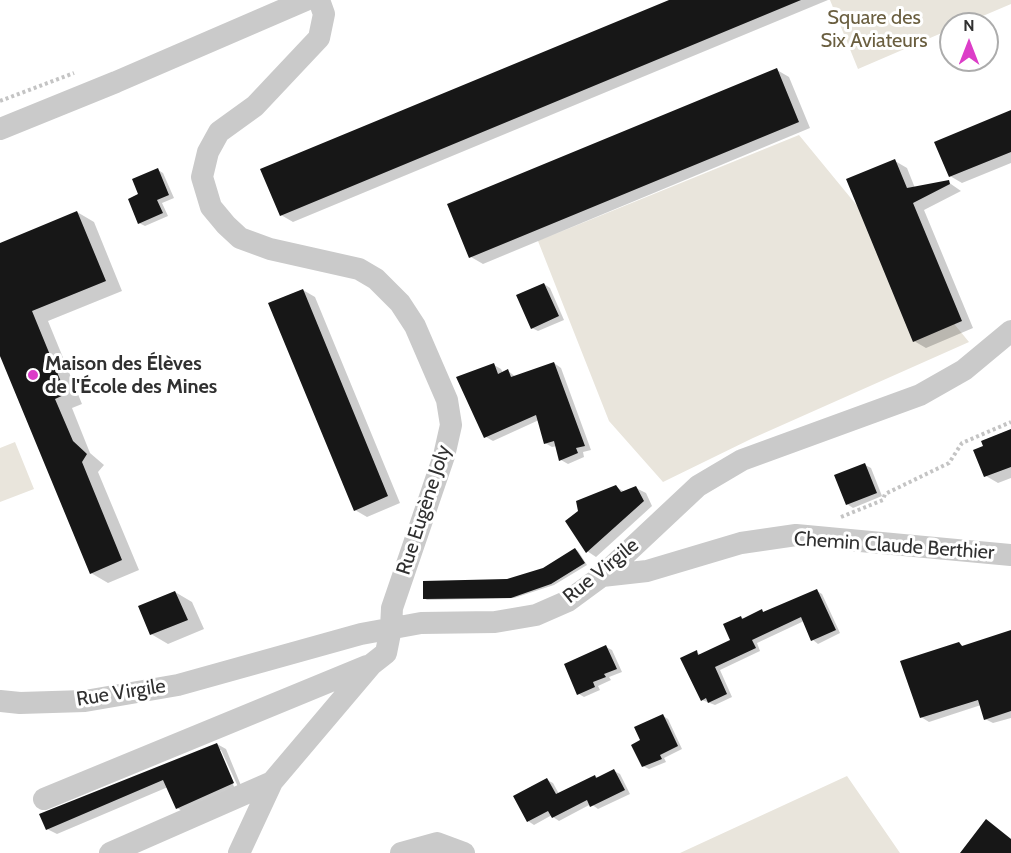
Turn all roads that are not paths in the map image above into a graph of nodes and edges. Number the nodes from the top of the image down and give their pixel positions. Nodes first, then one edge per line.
1 (306, 0) edge
2 (319, 0) edge
3 (0, 129) edge
4 (1011, 331) edge
5 (1011, 555) edge
6 (602, 576) junction
7 (391, 628) junction
8 (372, 664) junction
9 (0, 701) edge
10 (272, 782) junction
11 (44, 800) dead end
12 (110, 853) edge
13 (239, 853) edge
14 (401, 853) edge
15 (464, 853) edge

1 - 3 street
2 - 7 street, Rue Eugène Joly
4 - 6 street, Rue Virgile
5 - 6 street, Chemin Claude Berthier
6 - 7 street, Rue Virgile
7 - 8 street, Rue Eugène Joly
7 - 9 street, Rue Virgile
8 - 10 street, Rue Eugène Joly
8 - 11 street
10 - 12 street
10 - 13 street
14 - 15 street

